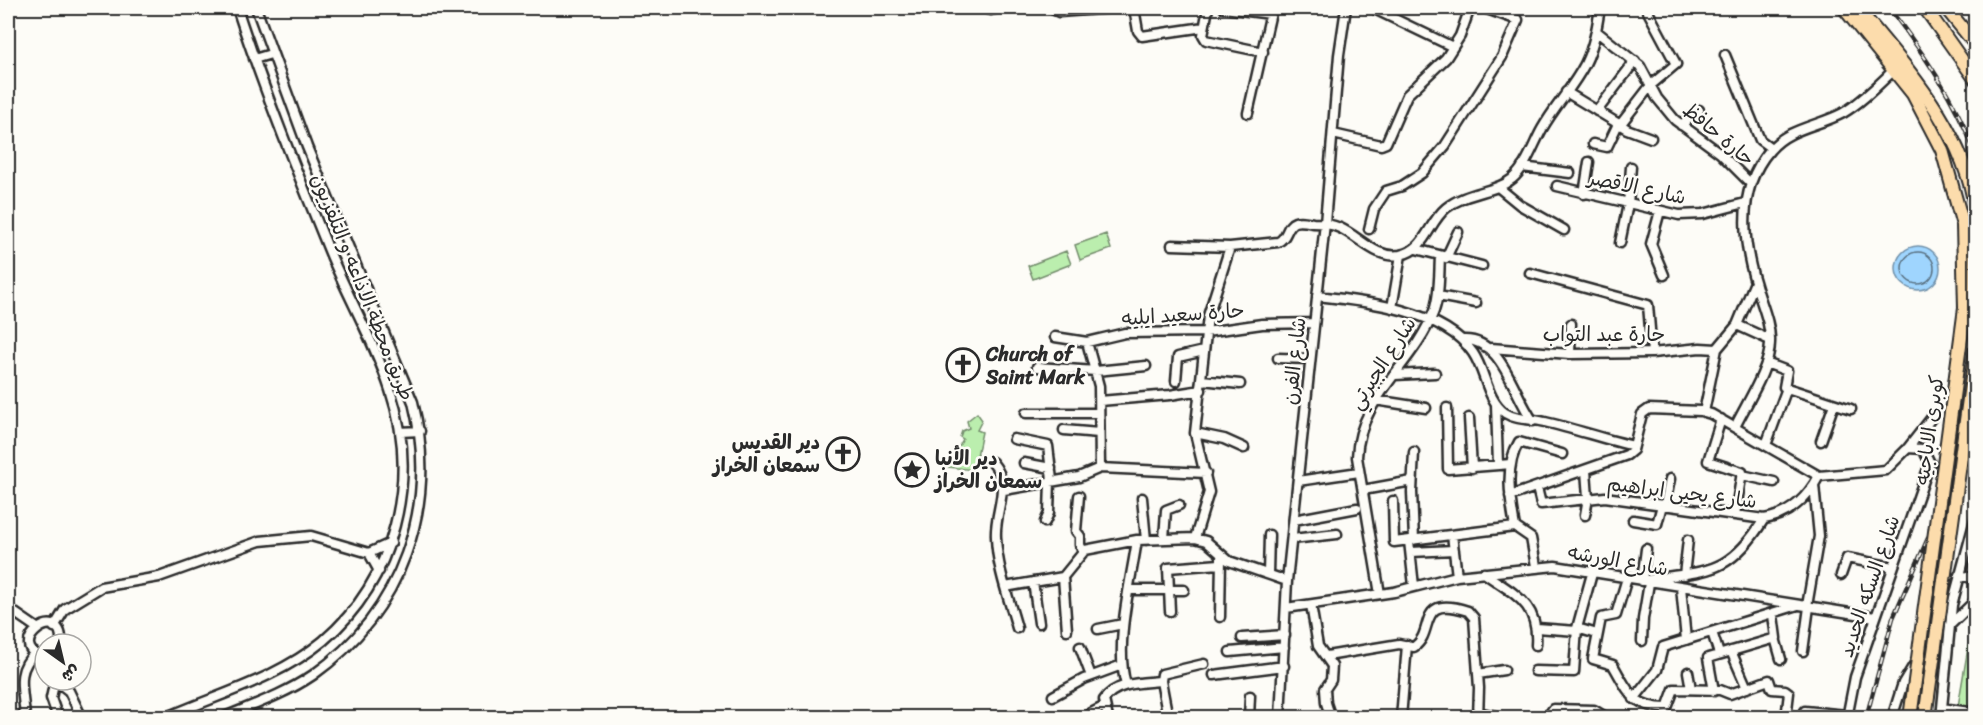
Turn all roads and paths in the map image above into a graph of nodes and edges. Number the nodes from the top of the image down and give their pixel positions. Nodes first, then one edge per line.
1 (237, 8) edge
2 (256, 8) edge
3 (982, 8) edge
4 (1000, 8) edge
5 (1050, 8) edge
6 (1115, 8) edge
7 (1134, 8) edge
8 (1208, 8) edge
9 (1224, 8) edge
10 (1346, 8) edge
11 (1372, 8) edge
12 (1470, 8) edge
13 (1484, 8) edge
14 (1600, 8) edge
15 (1646, 8) edge
16 (1844, 8) edge
17 (1857, 8) edge
18 (1925, 8) edge
19 (1946, 8) edge
20 (1271, 11) edge
21 (1204, 27) junction
22 (1596, 31) junction
23 (1976, 45) edge
24 (1453, 47) junction
25 (1263, 52) junction
26 (271, 54) junction
27 (1725, 55) dead end
28 (254, 59) junction
29 (1635, 61) junction
30 (1895, 69) junction
31 (1976, 80) edge
32 (1651, 86) junction
33 (1566, 92) junction
34 (1699, 110) dead end
35 (1597, 111) junction
36 (1248, 113) dead end
37 (1619, 124) junction
38 (1681, 125) junction
39 (1333, 134) junction
40 (1651, 138) dead end
41 (1593, 144) dead end
42 (1772, 148) junction
43 (1589, 162) dead end
44 (1522, 167) junction
45 (1631, 167) dead end
46 (1570, 173) dead end
47 (1750, 183) junction
48 (1557, 186) dead end
49 (1498, 187) junction
50 (1584, 194) junction
51 (1745, 203) junction
52 (1628, 204) junction
53 (1660, 211) junction
54 (1976, 212) edge
55 (1325, 223) junction
56 (1369, 230) dead end
57 (1564, 230) dead end
58 (1458, 232) dead end
59 (1620, 243) dead end
60 (1172, 245) dead end
61 (1230, 247) junction
62 (1416, 249) junction
63 (1401, 255) junction
64 (1443, 257) junction
65 (1482, 266) dead end
66 (1530, 273) dead end
67 (1664, 275) dead end
68 (1755, 282) junction
69 (369, 295) junction
70 (1317, 296) junction
71 (1438, 296) junction
72 (351, 301) junction
73 (1476, 303) dead end
74 (1392, 308) junction
75 (1430, 320) junction
76 (1314, 323) junction
77 (1571, 324) dead end
78 (1737, 325) junction
79 (1206, 332) junction
80 (1055, 337) dead end
81 (1462, 340) junction
82 (1770, 340) junction
83 (1087, 342) junction
84 (1491, 348) junction
85 (1976, 348) edge
86 (1717, 349) junction
87 (1204, 351) junction
88 (1652, 352) junction
89 (1570, 354) junction
90 (1278, 358) dead end
91 (1310, 359) junction
92 (1766, 363) junction
93 (1146, 366) dead end
94 (1037, 367) dead end
95 (1096, 371) junction
96 (1435, 373) dead end
97 (1395, 375) junction
98 (1176, 381) dead end
99 (1240, 384) dead end
100 (1202, 385) junction
101 (1787, 388) junction
102 (1100, 400) junction
103 (1375, 400) junction
104 (1496, 404) junction
105 (1834, 404) junction
106 (1426, 408) dead end
107 (1447, 408) dead end
108 (1851, 410) dead end
109 (1026, 412) dead end
110 (1704, 412) junction
111 (1100, 413) junction
112 (1933, 416) dead end
113 (1468, 418) dead end
114 (1721, 419) junction
115 (1533, 421) junction
116 (1736, 427) junction
117 (1064, 430) dead end
118 (420, 431) junction
119 (400, 432) junction
120 (1099, 433) junction
121 (1195, 433) junction
122 (1014, 439) dead end
123 (1821, 441) dead end
124 (1766, 445) junction
125 (1634, 446) junction
126 (1244, 448) dead end
127 (1908, 448) junction
128 (1414, 452) dead end
129 (1562, 454) dead end
130 (992, 462) dead end
131 (1024, 464) dead end
132 (1511, 464) junction
133 (1498, 465) junction
134 (1051, 468) junction
135 (1100, 468) junction
136 (1472, 468) junction
137 (1586, 470) junction
138 (1359, 472) junction
139 (1206, 473) junction
140 (1742, 475) junction
141 (1819, 476) junction
142 (1670, 479) dead end
143 (1051, 481) junction
144 (1298, 481) junction
145 (1412, 481) junction
146 (1774, 482) dead end
147 (1814, 485) junction
148 (1537, 488) junction
149 (1004, 490) junction
150 (1363, 490) junction
151 (1079, 496) dead end
152 (1510, 496) junction
153 (1142, 498) dead end
154 (1588, 498) junction
155 (1394, 501) dead end
156 (1179, 505) dead end
157 (1664, 505) junction
158 (1357, 508) dead end
159 (1585, 515) dead end
160 (1736, 515) junction
161 (1976, 516) edge
162 (1764, 519) junction
163 (1294, 520) junction
164 (1633, 520) dead end
165 (1045, 522) dead end
166 (1515, 527) junction
167 (1337, 534) dead end
168 (1269, 535) dead end
169 (1452, 535) junction
170 (1164, 538) junction
171 (1195, 538) junction
172 (1292, 539) junction
173 (1142, 540) junction
174 (1688, 540) dead end
175 (1412, 541) junction
176 (391, 543) junction
177 (1646, 549) dead end
178 (1454, 550) junction
179 (1083, 551) junction
180 (1411, 552) junction
181 (369, 553) junction
182 (1221, 559) junction
183 (1536, 566) junction
184 (1893, 567) junction
185 (1593, 570) junction
186 (379, 571) junction
187 (1484, 573) junction
188 (1268, 574) junction
189 (1684, 575) junction
190 (1841, 575) dead end
191 (1959, 575) junction
192 (1457, 576) junction
193 (1063, 577) junction
194 (1627, 578) junction
195 (1976, 579) edge
196 (1287, 581) junction
197 (1033, 582) junction
198 (1645, 582) junction
199 (1414, 586) junction
200 (1005, 587) junction
201 (1681, 587) junction
202 (1168, 589) junction
203 (1130, 590) junction
204 (1184, 590) dead end
205 (1380, 594) junction
206 (1976, 600) edge
207 (1311, 605) junction
208 (1952, 605) junction
209 (1805, 606) junction
210 (8, 608) edge
211 (1286, 608) junction
212 (1170, 611) dead end
213 (1773, 615) junction
214 (1220, 617) dead end
215 (1875, 617) junction
216 (1039, 623) dead end
217 (1123, 624) junction
218 (1950, 625) junction
219 (54, 627) junction
220 (37, 628) junction
221 (1017, 628) dead end
222 (1537, 628) junction
223 (1098, 629) dead end
224 (1067, 630) dead end
225 (1577, 630) junction
226 (35, 632) edge
227 (58, 632) edge
228 (1712, 632) junction
229 (1285, 634) junction
230 (1597, 634) junction
231 (1242, 638) dead end
232 (1775, 638) junction
233 (1686, 640) junction
234 (1642, 641) dead end
235 (1407, 645) junction
236 (1536, 645) dead end
237 (1080, 647) dead end
238 (1284, 647) junction
239 (1731, 651) junction
240 (1803, 651) dead end
241 (1230, 652) dead end
242 (1719, 654) junction
243 (33, 655) edge
244 (1327, 656) junction
245 (1780, 659) dead end
246 (1204, 664) dead end
247 (1122, 666) junction
248 (1284, 666) junction
249 (1504, 670) dead end
250 (1535, 671) dead end
251 (1688, 672) dead end
252 (1478, 674) junction
253 (1214, 675) dead end
254 (1091, 676) junction
255 (1161, 681) junction
256 (1126, 685) junction
257 (1747, 688) junction
258 (1691, 689) junction
259 (1714, 690) junction
260 (52, 692) edge
261 (69, 692) edge
262 (1053, 696) dead end
263 (1250, 696) dead end
264 (1634, 699) junction
265 (1105, 706) junction
266 (1942, 708) junction
267 (1805, 711) dead end
268 (1091, 713) dead end
269 (1976, 713) edge
270 (1478, 715) edge
271 (1847, 716) edge
272 (25, 717) edge
273 (58, 717) edge
274 (82, 717) edge
275 (165, 717) edge
276 (222, 717) edge
277 (1108, 717) edge
278 (1168, 717) edge
279 (1250, 717) edge
280 (1280, 717) edge
281 (1331, 717) edge
282 (1401, 717) edge
283 (1505, 717) edge
284 (1547, 717) edge
285 (1607, 717) edge
286 (1786, 717) edge
287 (1892, 717) edge
288 (1910, 717) edge
289 (1925, 717) edge
290 (1941, 717) edge

1 - 28 street, طريق محطة الاذاعه و التلفزيون
2 - 26 street, طريق محطة الاذاعه و التلفزيون
3 - 4 street
5 - 6 street
7 - 21 street
8 - 21 street
9 - 20 street
10 - 39 street, شارع الفرن
11 - 24 street
12 - 24 street
13 - 56 street
14 - 22 street
15 - 32 street
16 - 30 highway, كوبرى الاباجيه
17 - 54 highway
18 - 31 highway
19 - 23 highway
20 - 25 street
21 - 25 street
22 - 29 street, حارة حافظ
22 - 33 street
24 - 39 street
25 - 36 street
26 - 28 street
26 - 69 street, طريق محطة الاذاعه و التلفزيون
27 - 42 street
28 - 72 street, طريق محطة الاذاعه و التلفزيون
29 - 32 street, حارة حافظ
29 - 35 street
30 - 42 street
30 - 288 highway, كوبرى الاباجيه, bridge
32 - 37 street
32 - 38 street, حارة حافظ
33 - 35 street
33 - 44 street
34 - 38 street
35 - 37 street
37 - 40 street
37 - 41 street
38 - 47 street, حارة حافظ
39 - 55 street, شارع الفرن
42 - 47 street
43 - 50 street
44 - 46 street
44 - 49 street
45 - 52 street
47 - 51 street
48 - 50 street, شارع الاقصر
49 - 57 street
49 - 62 street
50 - 52 street, شارع الاقصر
51 - 53 street, شارع الاقصر
51 - 68 street
52 - 53 street, شارع الاقصر
52 - 59 street
53 - 67 street
55 - 61 street
55 - 63 street
55 - 70 street, شارع الفرن
58 - 64 street
60 - 61 street
61 - 79 street
62 - 63 street
62 - 64 street
63 - 74 street
64 - 65 street
64 - 71 street, شارع الجبرتي
66 - 88 street
68 - 78 street
68 - 82 street
69 - 72 street
69 - 118 street, طريق محطة الاذاعه و التلفزيون
70 - 74 street
70 - 76 street, شارع الفرن
71 - 73 street
71 - 75 street, شارع الجبرتي
72 - 119 street, طريق محطة الاذاعه و التلفزيون
74 - 75 street
75 - 81 street
75 - 97 street, شارع الجبرتي
76 - 79 street, حارة سعيد ايليه
76 - 91 street, شارع الفرن
77 - 89 street
78 - 82 street
78 - 86 street
79 - 83 street, حارة سعيد ايليه
79 - 87 street
80 - 83 street, حارة سعيد ايليه
81 - 84 street, حارة عبد التواب
81 - 104 street
82 - 92 street
83 - 95 street
84 - 89 street, حارة عبد التواب
84 - 115 street
85 - 289 highway, كوبرى الاباجيه, bridge
86 - 88 street, حارة عبد التواب
86 - 110 street
87 - 98 street
87 - 100 street
88 - 89 street, حارة عبد التواب
90 - 91 street
91 - 144 street, شارع الفرن
92 - 101 street
92 - 116 street
93 - 95 street
94 - 95 street
95 - 102 street
96 - 97 street
97 - 103 street, شارع الجبرتي
99 - 100 street
100 - 102 street
100 - 121 street
101 - 105 street
101 - 124 street
102 - 111 street
103 - 106 street
103 - 138 street, شارع الجبرتي
104 - 115 street
104 - 133 street
105 - 108 street
105 - 123 street
107 - 136 street
109 - 111 street
110 - 114 street
110 - 125 street
111 - 120 street
112 - 127 street
113 - 136 street
114 - 116 street
114 - 140 street
115 - 125 street
116 - 124 street
117 - 120 street
118 - 119 street
118 - 276 street, طريق محطة الاذاعه و التلفزيون
119 - 176 street, طريق محطة الاذاعه و التلفزيون
120 - 135 street
121 - 126 street
121 - 139 street
122 - 134 street
124 - 141 street
125 - 137 street
127 - 141 street
127 - 184 street, شارع السكه الحديد
128 - 145 street
129 - 132 street
130 - 149 street
131 - 134 street
132 - 133 street
132 - 152 street
133 - 136 street
134 - 143 street
135 - 139 street
135 - 143 street
137 - 148 street
137 - 154 street
138 - 144 street
138 - 150 street, شارع الجبرتي
139 - 171 street
140 - 146 street
140 - 160 street
141 - 147 street, شارع يحيى ابراهيم
142 - 157 street
143 - 149 street
143 - 165 street
144 - 163 street, شارع الفرن
145 - 150 street
145 - 175 street
147 - 162 street, شارع يحيى ابراهيم
147 - 209 street
148 - 152 street
148 - 154 street, شارع يحيى ابراهيم
149 - 200 street
150 - 205 street, شارع الجبرتي
151 - 179 street
152 - 166 street
153 - 173 street
154 - 157 street, شارع يحيى ابراهيم
154 - 159 street
155 - 175 street
156 - 170 street
157 - 160 street, شارع يحيى ابراهيم
157 - 164 street
158 - 163 street
160 - 162 street, شارع يحيى ابراهيم
161 - 191 street
162 - 189 street
163 - 172 street, شارع الفرن
166 - 169 street
166 - 183 street
167 - 172 street
168 - 188 street
169 - 175 street
169 - 178 street
170 - 171 street
170 - 173 street
171 - 182 street
172 - 196 street, شارع الفرن
173 - 179 street
173 - 203 street
174 - 189 street
175 - 180 street
176 - 181 street
176 - 186 street, طريق محطة الاذاعه و التلفزيون
177 - 198 street
178 - 180 street
178 - 192 street
179 - 193 street
180 - 199 street
181 - 186 street
181 - 219 street
182 - 188 street
182 - 202 street
182 - 214 street
183 - 185 street, شارع الورشه
183 - 187 street, شارع الورشه
184 - 190 street
184 - 215 street, شارع السكه الحديد
185 - 194 street, شارع الورشه
185 - 225 street
186 - 275 street, طريق محطة الاذاعه و التلفزيون
187 - 192 street, شارع الورشه
187 - 222 street
188 - 196 street
189 - 198 street
191 - 195 street
191 - 208 street
192 - 199 street, شارع الورشه
193 - 197 street
193 - 224 street
194 - 198 street, شارع الورشه
194 - 230 street
196 - 211 street, شارع الفرن
197 - 200 street
197 - 216 street
198 - 201 street, شارع الورشه
198 - 234 street
199 - 205 street, شارع الورشه
200 - 221 street
201 - 209 street, شارع الورشه
201 - 233 street
202 - 203 street
202 - 204 street
202 - 212 street
203 - 217 street
205 - 207 street, شارع الورشه
206 - 218 street
207 - 211 street, شارع الورشه
207 - 244 street
208 - 218 street
208 - 287 street
209 - 213 street
209 - 215 street, شارع الورشه
209 - 240 street
210 - 220 street
211 - 229 street, شارع الفرن
213 - 228 street
213 - 232 street
215 - 271 street, شارع السكه الحديد
217 - 223 street
217 - 247 street
218 - 266 street
219 - 220 street
219 - 227 street
220 - 226 street
222 - 225 street
222 - 236 street
225 - 230 street
225 - 250 street
228 - 233 street
228 - 242 street
229 - 231 street
229 - 238 street, شارع الفرن
230 - 264 street
232 - 239 street
232 - 245 street
233 - 264 street
235 - 244 street
235 - 252 street
235 - 282 street
237 - 254 street
238 - 241 street
238 - 248 street, شارع الفرن
239 - 242 street
239 - 257 street
242 - 259 street
243 - 272 street
244 - 281 street
246 - 255 street
247 - 254 street
247 - 256 street
248 - 253 street
248 - 280 street, شارع الفرن
249 - 252 street
251 - 258 street
252 - 270 street
254 - 262 street
255 - 256 street
255 - 278 street
256 - 265 street
257 - 259 street
257 - 286 street
258 - 259 street
258 - 264 street
260 - 273 street
261 - 274 street
263 - 279 street
265 - 268 street
265 - 277 street
266 - 269 street
266 - 290 street
267 - 271 street
270 - 283 street
284 - 285 street

